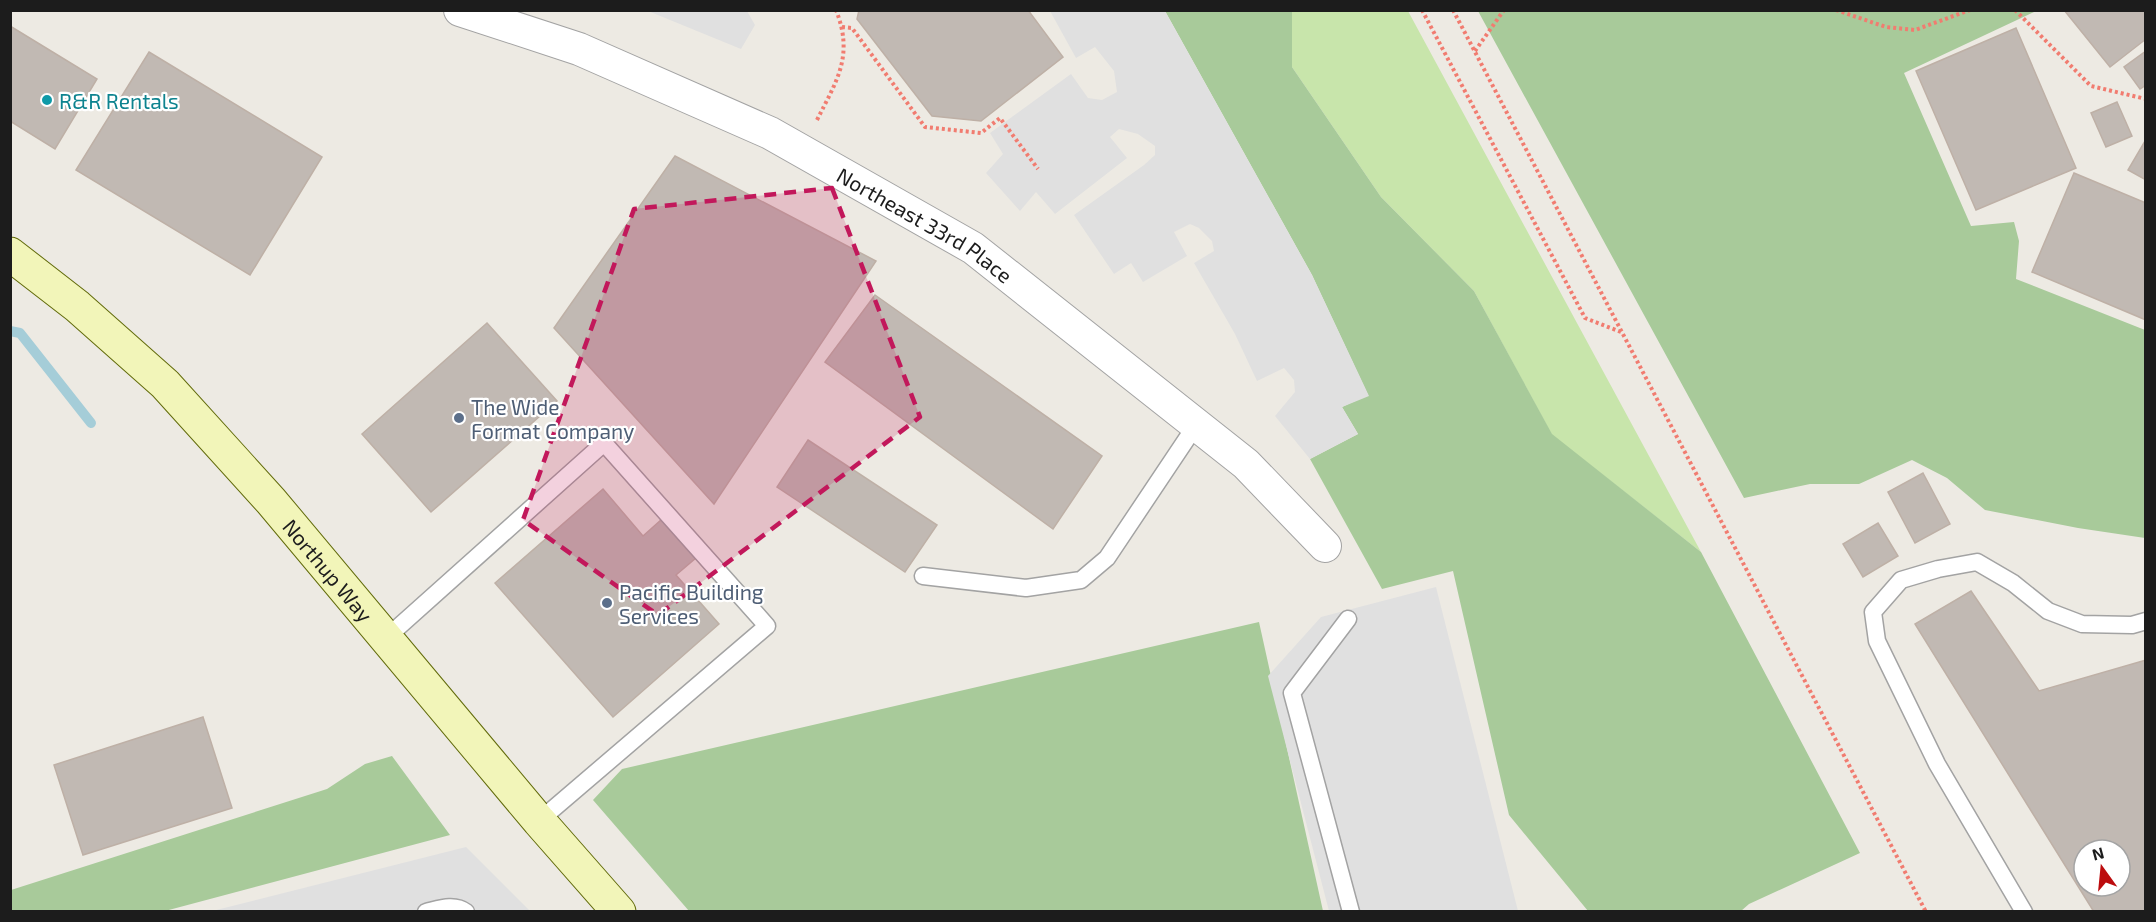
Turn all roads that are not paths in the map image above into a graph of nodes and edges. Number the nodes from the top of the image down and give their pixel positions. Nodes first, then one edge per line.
1 (460, 10) edge
2 (10, 254) edge
3 (1196, 425) junction
4 (1325, 546) dead end
5 (923, 576) dead end
6 (1348, 619) dead end
7 (2145, 621) edge
8 (386, 639) junction
9 (539, 821) junction
10 (426, 912) edge
11 (466, 912) edge
12 (620, 912) edge
13 (1351, 912) edge
14 (2024, 912) edge

1 - 3 street, Northeast 33rd Place
2 - 8 main road, Northup Way
3 - 4 street, Northeast 33rd Place
3 - 5 lane
6 - 13 lane
7 - 14 lane
8 - 9 main road, Northup Way
8 - 9 lane
9 - 12 main road, Northup Way
10 - 11 lane

